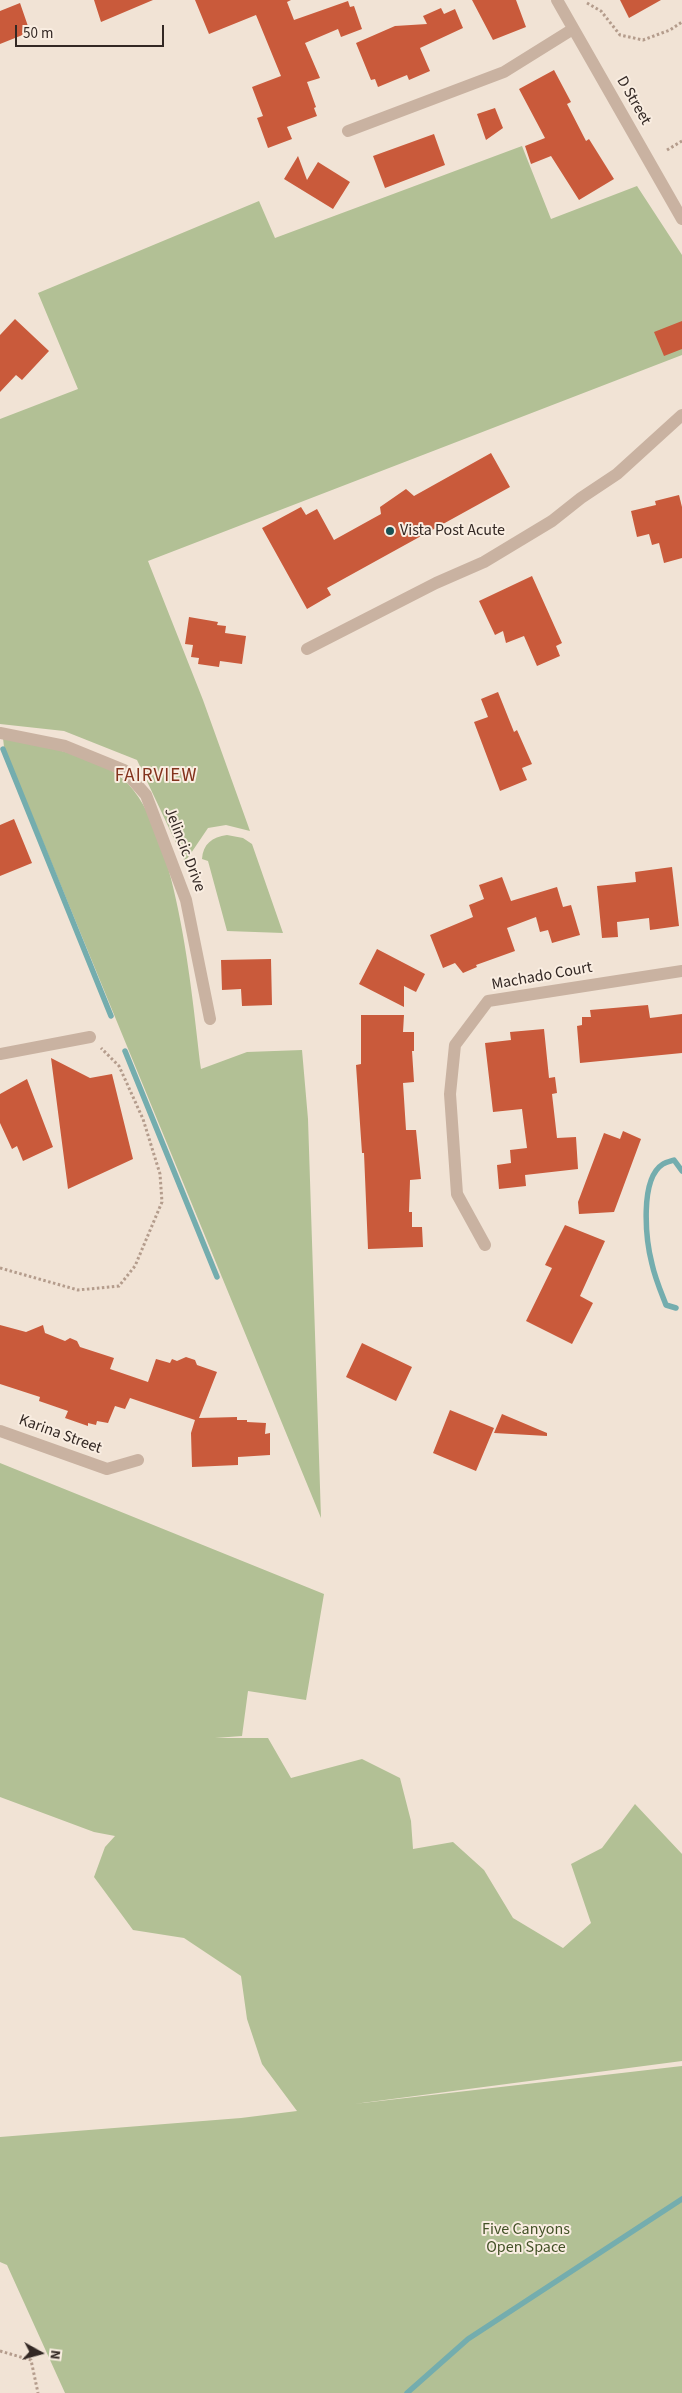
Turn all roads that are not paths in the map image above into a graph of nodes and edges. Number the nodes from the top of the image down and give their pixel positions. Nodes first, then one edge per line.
1 (557, 0) edge
2 (574, 29) junction
3 (348, 131) dead end
4 (682, 219) edge
5 (682, 415) edge
6 (306, 649) dead end
7 (0, 733) edge
8 (682, 971) edge
9 (210, 1019) dead end
10 (90, 1037) road end
11 (0, 1054) edge
12 (486, 1246) dead end
13 (0, 1431) edge
14 (138, 1460) dead end

1 - 2 street, D Street
2 - 3 street
2 - 4 street, D Street
5 - 6 street
7 - 9 street, Jelincic Drive
8 - 12 street, Machado Court
10 - 11 street
13 - 14 street, Karina Street

